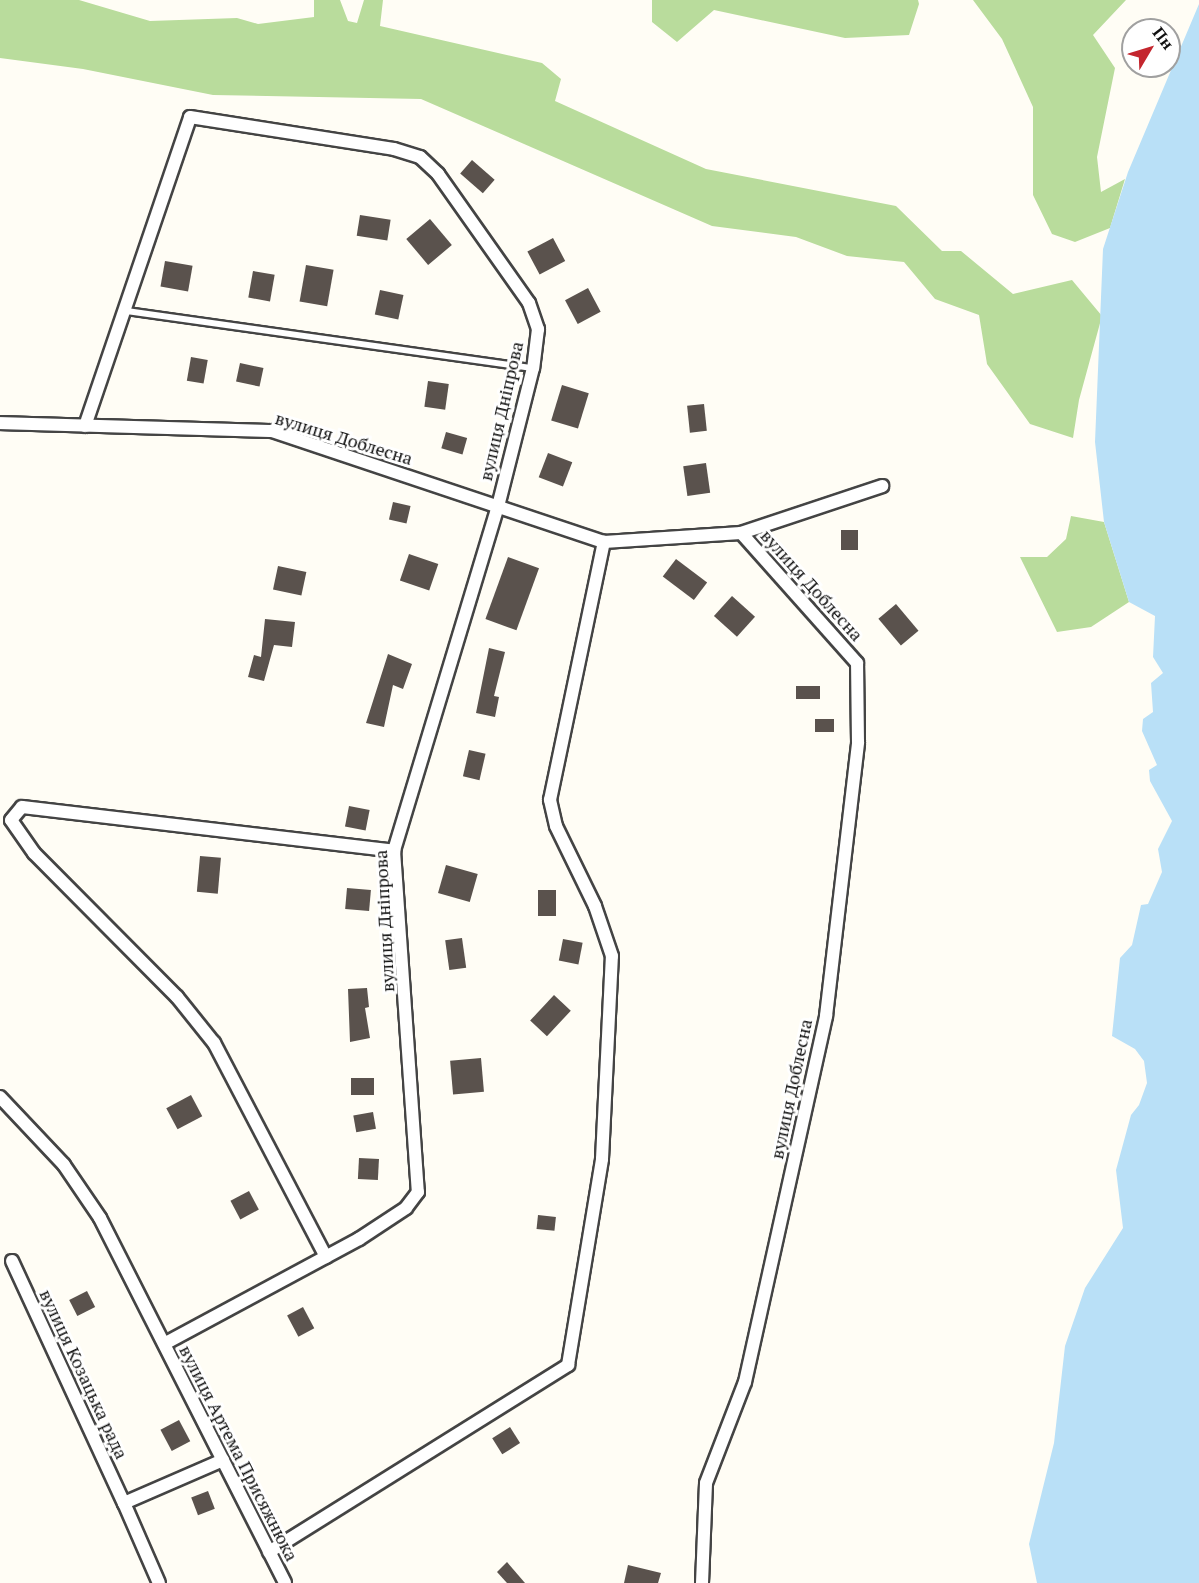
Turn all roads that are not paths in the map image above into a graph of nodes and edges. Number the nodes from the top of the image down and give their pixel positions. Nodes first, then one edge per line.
1 (126, 310) junction
2 (533, 368) junction
3 (0, 423) edge
4 (85, 426) junction
5 (882, 486) dead end
6 (498, 506) junction
7 (741, 533) junction
8 (603, 542) junction
9 (394, 851) junction
10 (0, 1096) edge
11 (420, 1183) joint
12 (326, 1257) junction
13 (12, 1261) dead end
14 (164, 1344) junction
15 (223, 1460) junction
16 (124, 1503) junction
17 (269, 1552) junction
18 (159, 1583) edge
19 (285, 1583) edge
20 (702, 1583) edge

1 - 2 lane
1 - 2 street, вулиця Дніпрова
1 - 4 street, вулиця Дніпрова
2 - 6 street, вулиця Дніпрова
3 - 4 street, вулиця Доблесна
4 - 6 street, вулиця Доблесна
5 - 7 street
6 - 8 street, вулиця Доблесна
6 - 9 street, вулиця Дніпрова
7 - 8 street, вулиця Доблесна
7 - 20 street, вулиця Доблесна
8 - 17 street
9 - 11 street, вулиця Дніпрова
9 - 12 street
10 - 14 street
11 - 12 street, вулиця Артема Присяжнюка
12 - 14 street, вулиця Артема Присяжнюка
13 - 16 street, вулиця Козацька рада
14 - 15 street, вулиця Артема Присяжнюка
15 - 16 street
15 - 17 street, вулиця Артема Присяжнюка
16 - 18 street, вулиця Козацька рада
17 - 19 street, вулиця Артема Присяжнюка

